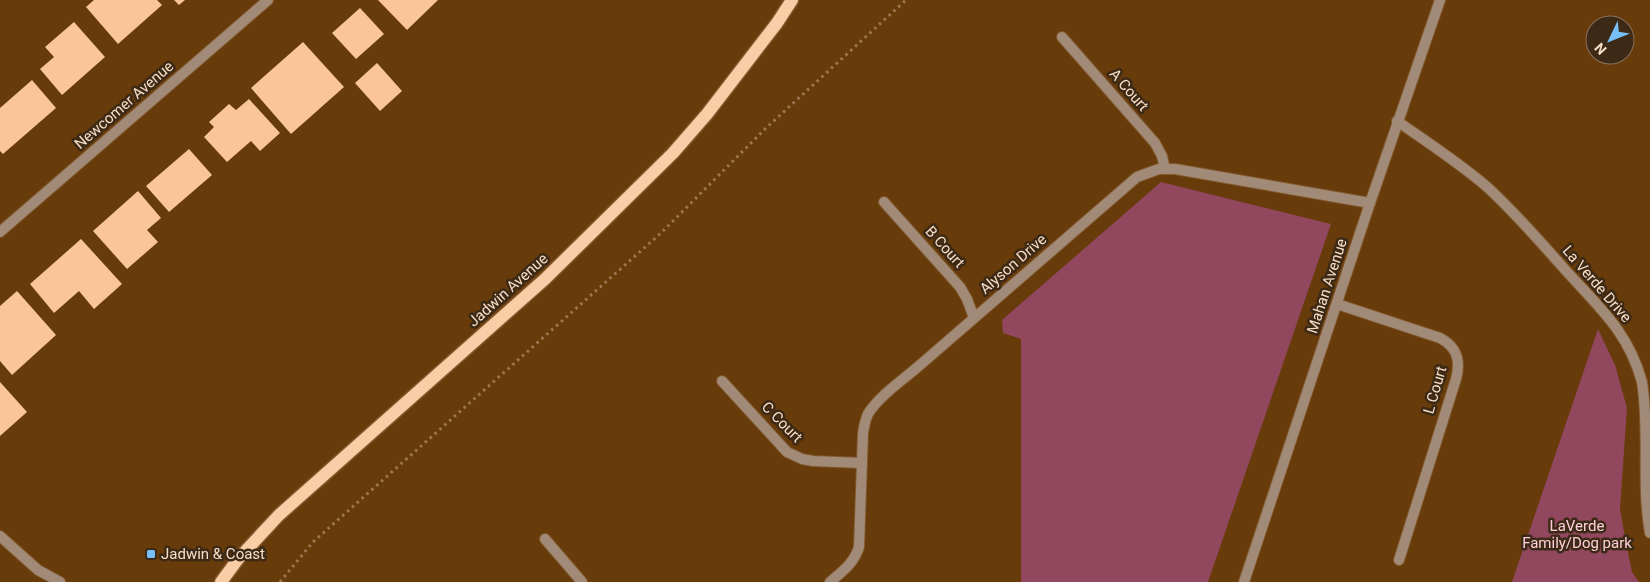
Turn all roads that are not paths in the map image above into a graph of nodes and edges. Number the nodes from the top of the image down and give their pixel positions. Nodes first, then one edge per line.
1 (268, 0) edge
2 (792, 0) edge
3 (1440, 0) edge
4 (1062, 37) dead end
5 (1397, 121) junction
6 (1165, 169) junction
7 (884, 202) dead end
8 (1370, 203) junction
9 (0, 232) edge
10 (1337, 304) junction
11 (974, 318) junction
12 (722, 380) dead end
13 (862, 463) junction
14 (1650, 533) edge
15 (0, 536) edge
16 (545, 539) dead end
17 (1399, 560) dead end
18 (60, 582) edge
19 (221, 582) edge
20 (582, 582) edge
21 (830, 582) edge
22 (1244, 582) edge

1 - 9 street, Newcomer Avenue
2 - 19 main road, Jadwin Avenue
3 - 5 street, Mahan Avenue
4 - 6 street, A Court
5 - 8 street, Mahan Avenue
5 - 14 street, La Verde Drive
6 - 8 street, Alyson Drive
6 - 11 street, Alyson Drive
7 - 11 street, B Court
8 - 10 street, Mahan Avenue
10 - 17 street, L Court
10 - 22 street, Mahan Avenue
11 - 13 street, Alyson Drive
12 - 13 street, C Court
13 - 21 street, Alyson Drive
15 - 18 street
16 - 20 street

